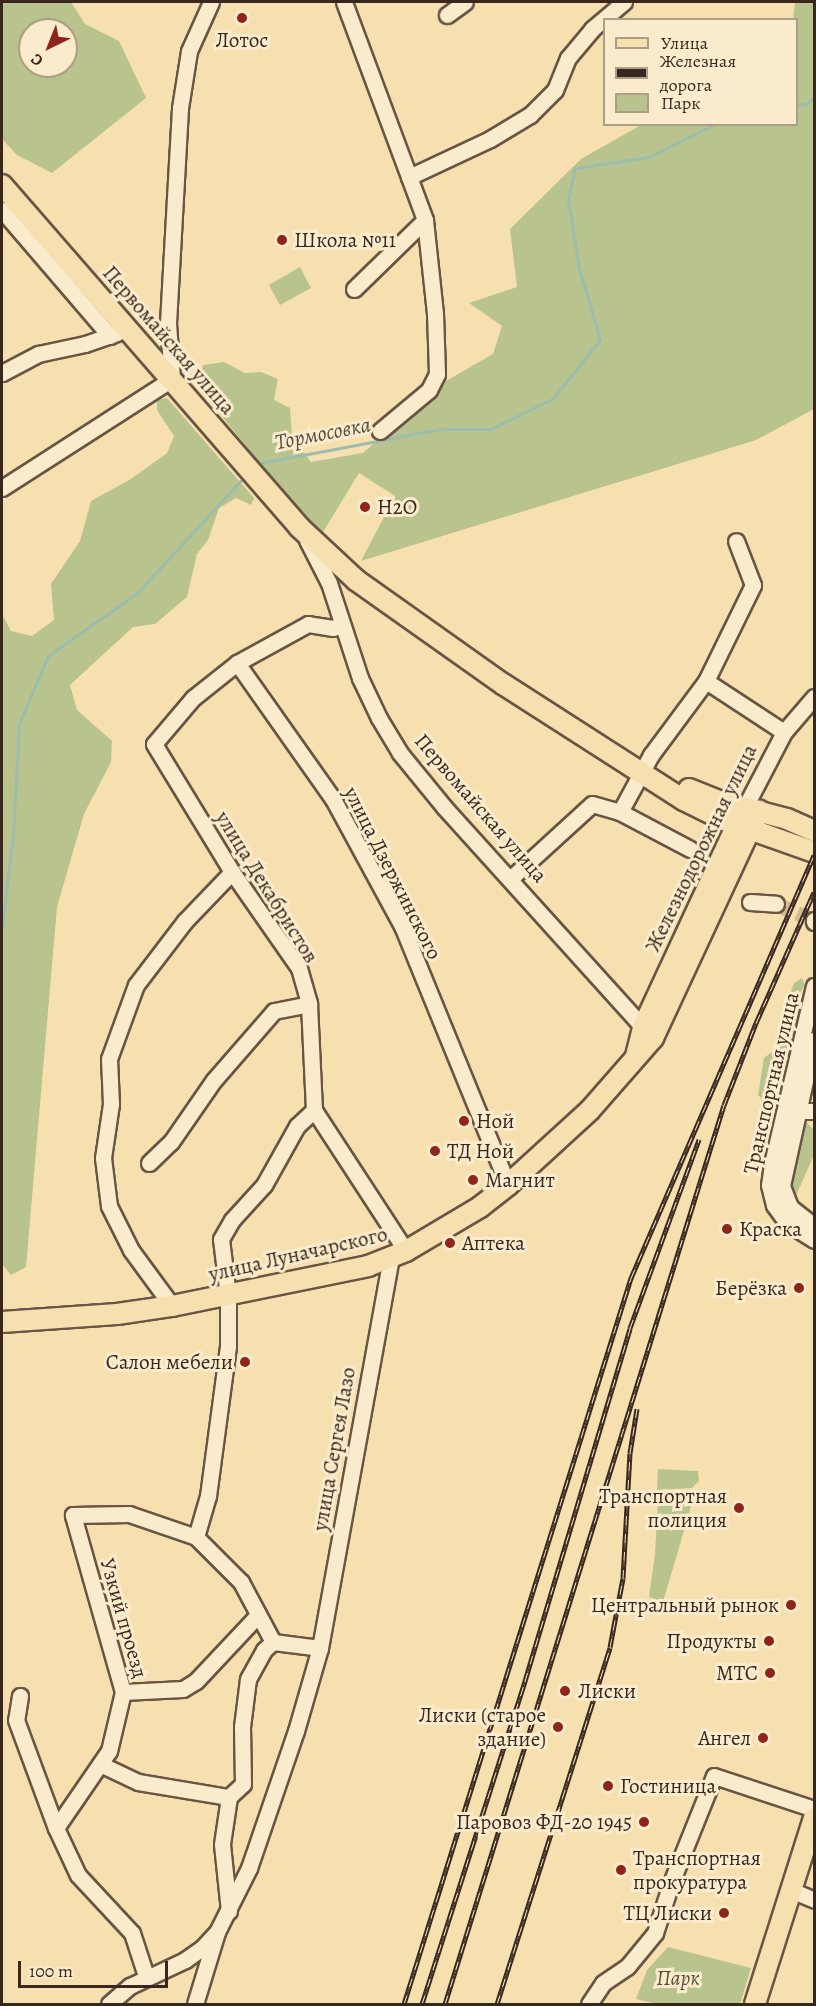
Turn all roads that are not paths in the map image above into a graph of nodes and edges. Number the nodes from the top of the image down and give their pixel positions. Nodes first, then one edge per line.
1 (211, 2) edge
2 (344, 2) edge
3 (465, 2) edge
4 (624, 2) edge
5 (447, 15) dead end
6 (605, 18) edge
7 (603, 20) edge
8 (410, 177) junction
9 (3, 196) edge
10 (425, 220) junction
11 (354, 289) dead end
12 (118, 332) junction
13 (2, 373) edge
14 (172, 380) junction
15 (380, 431) dead end
16 (2, 488) edge
17 (299, 527) junction
18 (736, 541) dead end
19 (342, 625) junction
20 (237, 663) junction
21 (706, 681) junction
22 (814, 697) edge
23 (784, 732) junction
24 (642, 771) junction
25 (620, 812) junction
26 (748, 817) junction
27 (812, 844) edge
28 (690, 849) dead end
29 (232, 872) junction
30 (510, 879) junction
31 (750, 902) dead end
32 (776, 904) tunnel mouth
33 (814, 986) edge
34 (309, 1004) junction
35 (648, 1033) junction
36 (814, 1040) edge
37 (635, 1059) joint
38 (314, 1110) junction
39 (797, 1111) junction
40 (814, 1111) edge
41 (149, 1163) dead end
42 (508, 1185) junction
43 (814, 1226) edge
44 (814, 1240) edge
45 (399, 1255) junction
46 (228, 1296) junction
47 (172, 1306) junction
48 (2, 1322) edge
49 (196, 1537) junction
50 (258, 1615) junction
51 (273, 1642) junction
52 (320, 1648) junction
53 (123, 1692) junction
54 (20, 1696) dead end
55 (100, 1764) junction
56 (229, 1797) junction
57 (814, 1809) edge
58 (814, 1818) edge
59 (56, 1828) junction
60 (814, 1861) edge
61 (803, 1895) edge
62 (229, 1912) junction
63 (217, 1932) junction
64 (146, 1976) junction
65 (109, 2004) edge
66 (195, 2004) edge
67 (589, 2004) edge
68 (755, 2004) edge
69 (769, 2004) edge

1 - 14 street
2 - 8 street
3 - 5 street
4 - 6 street
7 - 8 street
8 - 10 street
9 - 12 main road, Первомайская улица
10 - 11 street
10 - 15 street
12 - 13 street
12 - 14 main road, Первомайская улица
14 - 16 street
14 - 17 main road, Первомайская улица
17 - 19 street, Первомайская улица
17 - 24 main road, Первомайская улица
18 - 21 street
19 - 20 street
19 - 30 street, Первомайская улица
20 - 29 street, улица Декабристов
20 - 42 street, улица Дзержинского
21 - 23 street
21 - 24 street
22 - 23 street, Железнодорожная улица
23 - 26 street, Железнодорожная улица
24 - 25 street
24 - 26 main road, Первомайская улица
25 - 28 street
25 - 30 street
26 - 27 main road, Первомайская улица
26 - 35 main road, Железнодорожная улица
29 - 34 street, улица Декабристов
29 - 47 street
30 - 35 street, Первомайская улица
31 - 32 street
33 - 44 street, Транспортная улица
34 - 38 street, улица Декабристов
34 - 41 street
35 - 37 main road, Железнодорожная улица
36 - 39 street, Транспортная улица
37 - 42 main road, улица Луначарского
38 - 45 street
38 - 46 street
39 - 40 street
39 - 43 street, Транспортная улица
42 - 45 main road, улица Луначарского
45 - 46 main road, улица Луначарского
45 - 52 street, улица Сергея Лазо
46 - 47 main road, улица Луначарского
46 - 49 street
47 - 48 main road, улица Луначарского
49 - 50 street
49 - 53 street, Узкий проезд
50 - 51 street
50 - 53 street
51 - 52 street
51 - 56 street
52 - 62 street, улица Сергея Лазо
53 - 55 street, Узкий проезд
54 - 59 street
55 - 56 street
55 - 59 street, Узкий проезд
56 - 62 street
57 - 67 street
58 - 61 main road
59 - 64 street
60 - 61 main road
61 - 68 main road
61 - 69 main road
62 - 63 street, улица Сергея Лазо
63 - 64 street
63 - 66 street
64 - 65 street

